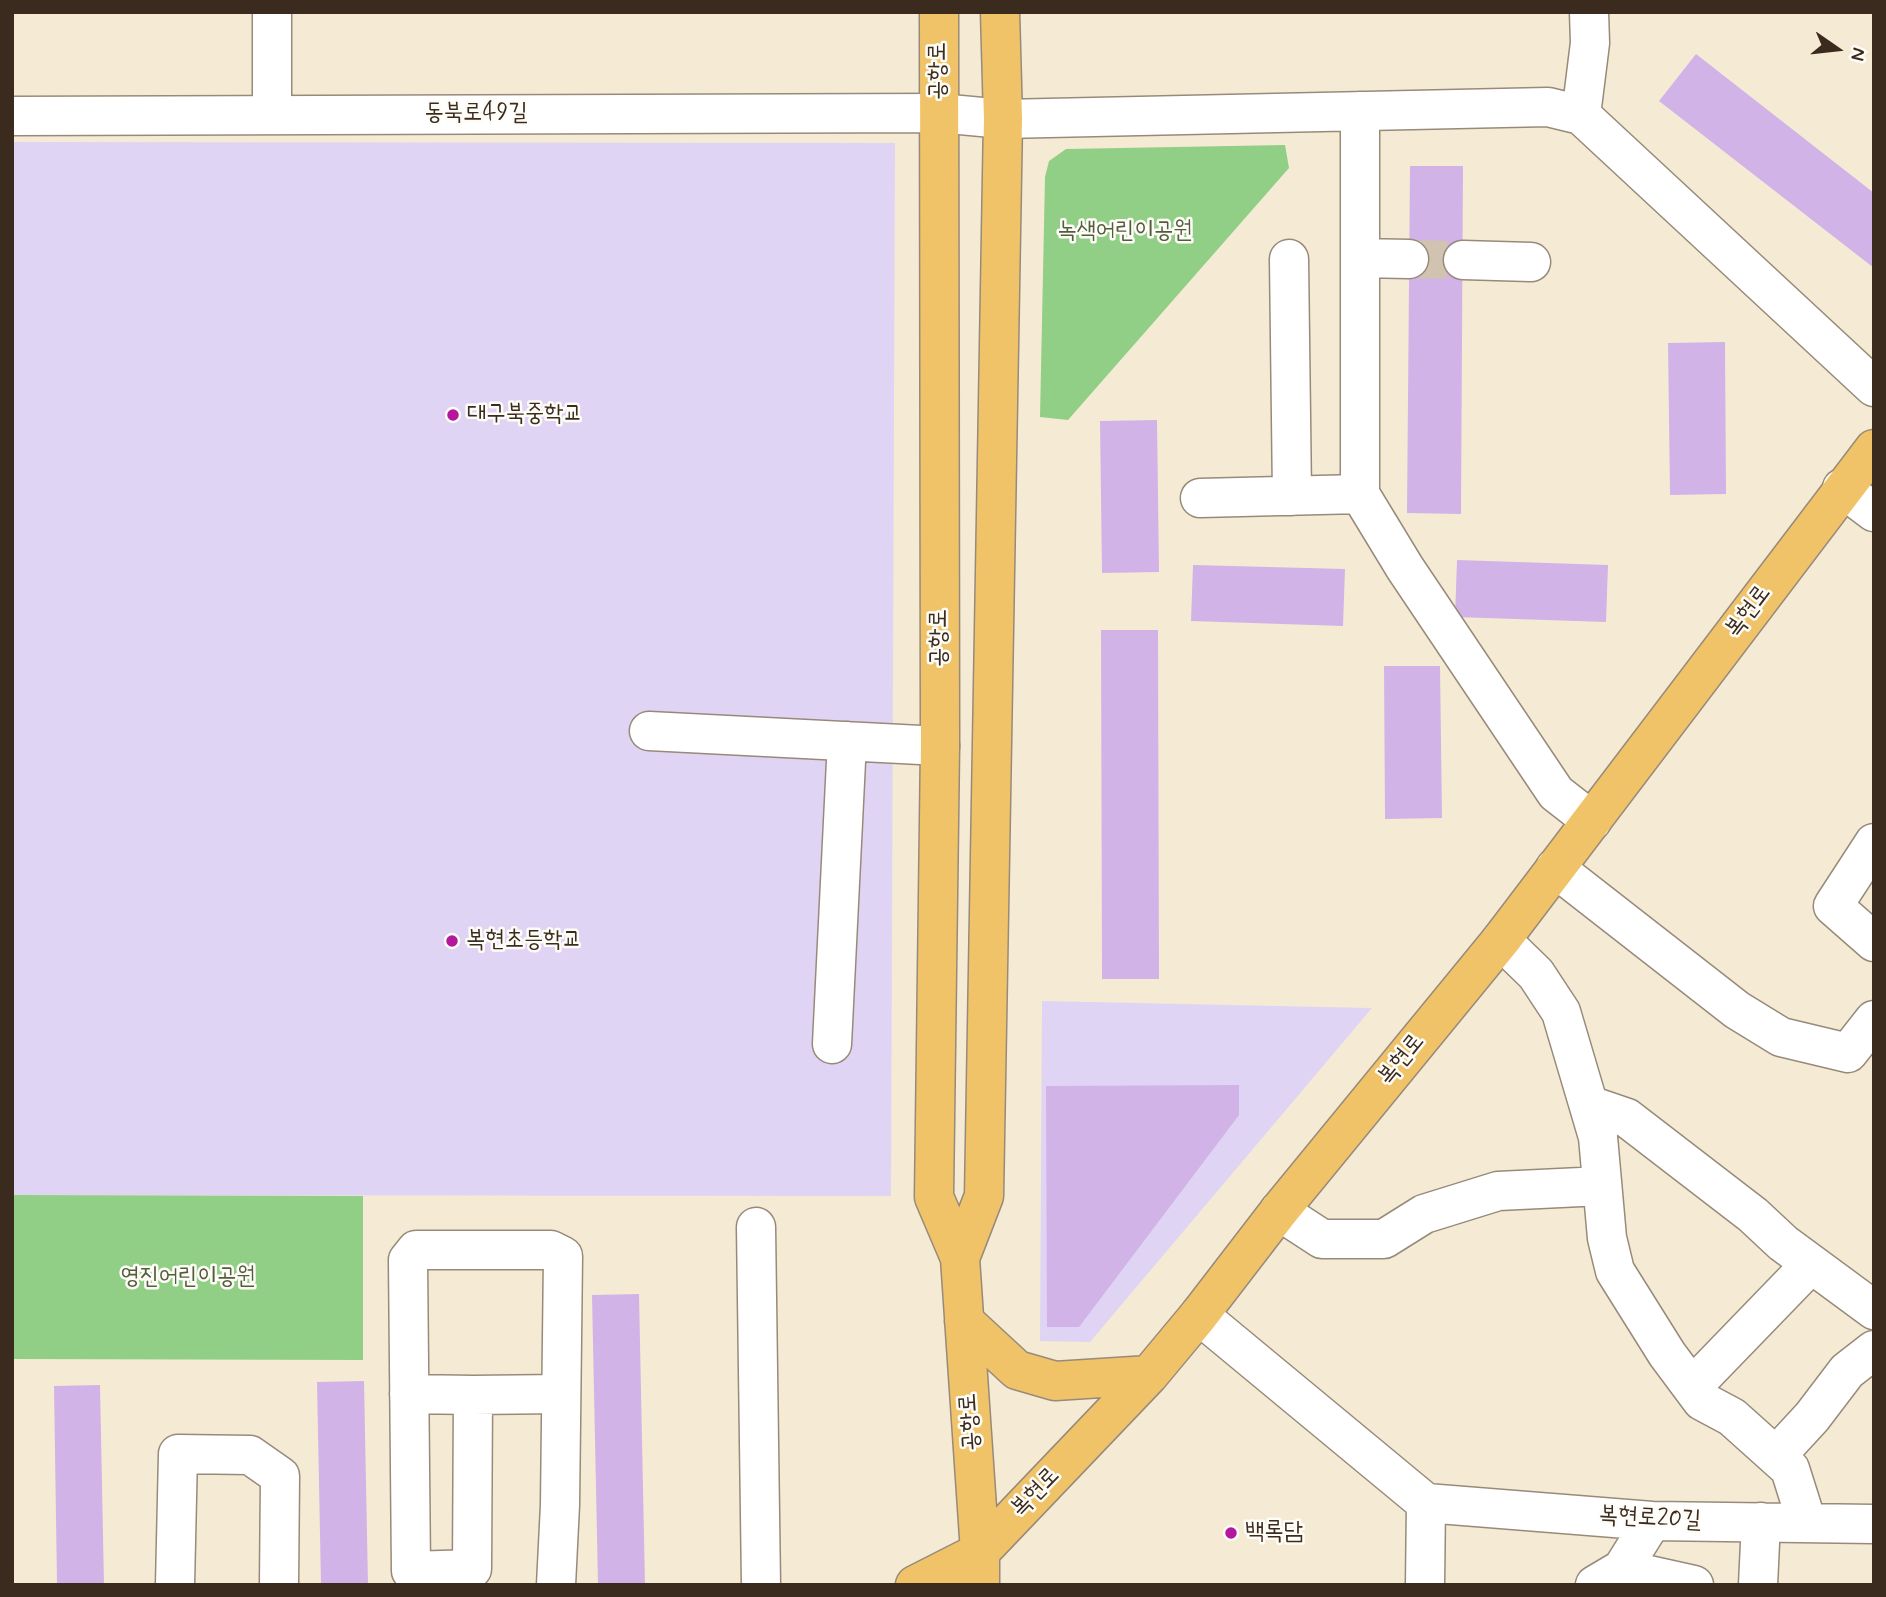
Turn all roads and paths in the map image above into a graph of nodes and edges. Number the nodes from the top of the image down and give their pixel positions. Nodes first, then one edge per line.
1 (272, 12) edge
2 (939, 12) edge
3 (1000, 12) edge
4 (1589, 12) edge
5 (1360, 111) junction
6 (939, 113) junction
7 (1581, 114) junction
8 (272, 115) junction
9 (12, 116) edge
10 (1003, 119) junction
11 (1360, 257) junction
12 (1289, 259) dead end
13 (1409, 259) tunnel mouth
14 (1463, 260) tunnel mouth
15 (1531, 262) dead end
16 (1874, 387) edge
17 (1874, 449) edge
18 (1842, 488) junction
19 (1360, 494) junction
20 (1292, 496) junction
21 (1200, 498) dead end
22 (1874, 512) edge
23 (649, 732) dead end
24 (847, 741) junction
25 (940, 746) junction
26 (1592, 821) junction
27 (1874, 843) edge
28 (1555, 868) junction
29 (1500, 940) junction
30 (1874, 942) edge
31 (1874, 1020) edge
32 (832, 1044) dead end
33 (1589, 1105) junction
34 (1602, 1186) junction
35 (1279, 1211) junction
36 (756, 1227) dead end
37 (960, 1258) junction
38 (1811, 1264) junction
39 (1874, 1310) edge
40 (1199, 1315) junction
41 (964, 1321) junction
42 (1874, 1350) edge
43 (1149, 1375) junction
44 (1692, 1387) junction
45 (409, 1394) junction
46 (561, 1394) junction
47 (473, 1395) junction
48 (1776, 1456) junction
49 (1426, 1503) junction
50 (1652, 1521) junction
51 (1761, 1522) junction
52 (1807, 1523) junction
53 (1874, 1524) edge
54 (980, 1568) edge
55 (472, 1577) edge
56 (1608, 1577) edge
57 (174, 1585) edge
58 (279, 1585) edge
59 (556, 1585) edge
60 (761, 1585) edge
61 (915, 1585) edge
62 (1425, 1585) edge
63 (1693, 1585) edge
64 (1758, 1585) edge

1 - 8 street
2 - 6 main road, 공항로
3 - 10 main road, 공항로
4 - 7 street
5 - 7 street, 동북로49길
5 - 10 street, 동북로49길
5 - 11 street
6 - 8 street, 동북로49길
6 - 10 street, 동북로49길
6 - 25 main road, 공항로
7 - 16 street
8 - 9 street, 동북로49길
10 - 37 main road, 공항로
11 - 13 street
11 - 19 street
12 - 20 street
14 - 15 street
17 - 18 main road, 복현로
18 - 22 street
18 - 26 main road, 복현로
19 - 20 street
19 - 26 street
20 - 21 street
23 - 24 street
24 - 25 street
24 - 32 street
25 - 37 main road, 공항로
26 - 28 main road, 복현로
27 - 30 street
28 - 29 main road, 복현로
28 - 31 street
29 - 33 street
29 - 35 main road, 복현로
33 - 34 street
33 - 38 street
34 - 35 street
34 - 44 street
35 - 40 main road, 복현로
36 - 60 street
37 - 41 main road, 공항로
38 - 39 street
38 - 44 street
40 - 43 main road, 복현로
40 - 49 street
41 - 43 main road
41 - 54 main road, 공항로
42 - 48 street
43 - 54 main road, 복현로
44 - 48 street
45 - 46 street
45 - 47 street
45 - 55 street
46 - 47 street
46 - 59 street
47 - 55 street
48 - 52 street
49 - 50 street, 복현로20길
49 - 62 street
50 - 51 street, 복현로20길
50 - 56 street
51 - 52 street, 복현로20길
51 - 64 street
52 - 53 street, 복현로20길
54 - 61 main road, 복현로
56 - 63 street
57 - 58 street

